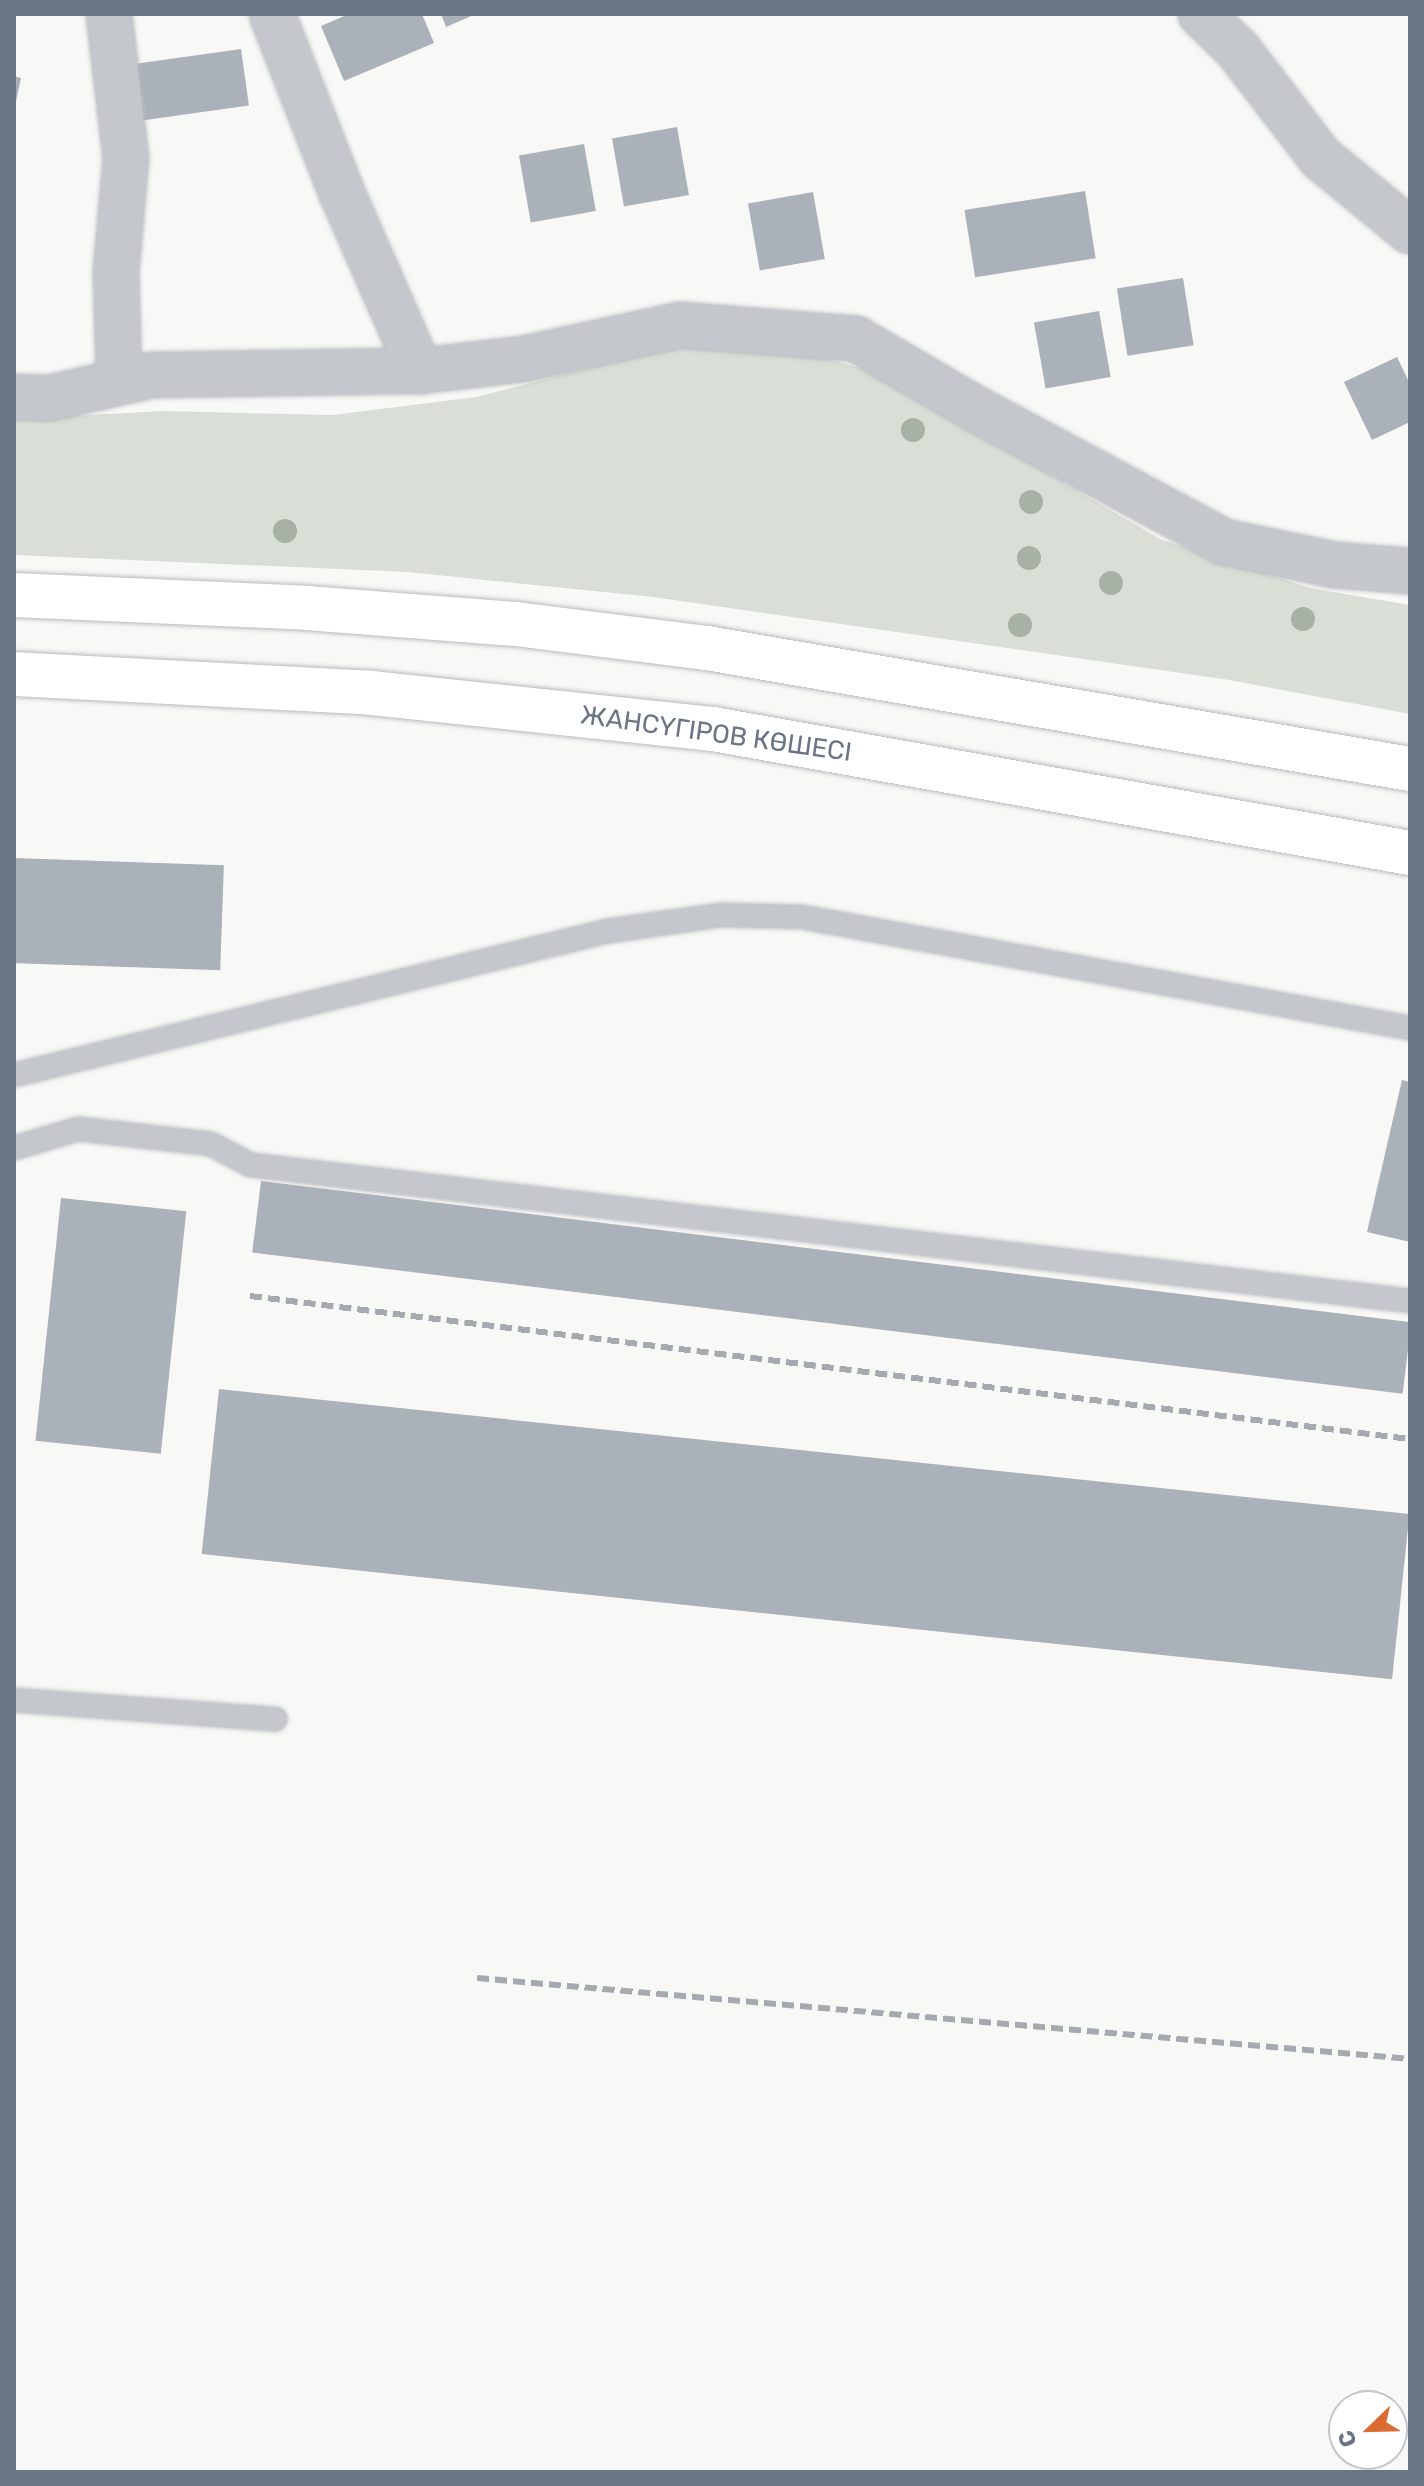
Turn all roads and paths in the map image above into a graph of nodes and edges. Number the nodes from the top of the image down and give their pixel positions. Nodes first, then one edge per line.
1 (109, 14) edge
2 (272, 14) edge
3 (1201, 14) edge
4 (1410, 231) edge
5 (420, 371) junction
6 (119, 380) junction
7 (14, 397) edge
8 (1410, 571) edge
9 (14, 595) edge
10 (14, 674) edge
11 (240, 684) junction
12 (14, 705) edge
13 (1410, 769) edge
14 (1410, 853) edge
15 (1410, 1028) edge
16 (14, 1075) edge
17 (14, 1148) edge
18 (1410, 1301) edge
19 (14, 1700) edge
20 (275, 1719) dead end

1 - 6 street
2 - 5 street
3 - 4 street
5 - 6 street
5 - 8 street
6 - 7 street
9 - 13 main road
10 - 11 main road, ЖАНСҮГІРОВ КӨШЕСІ
11 - 12 main road
11 - 14 main road, ЖАНСҮГІРОВ КӨШЕСІ
15 - 16 lane
17 - 18 lane
19 - 20 lane

